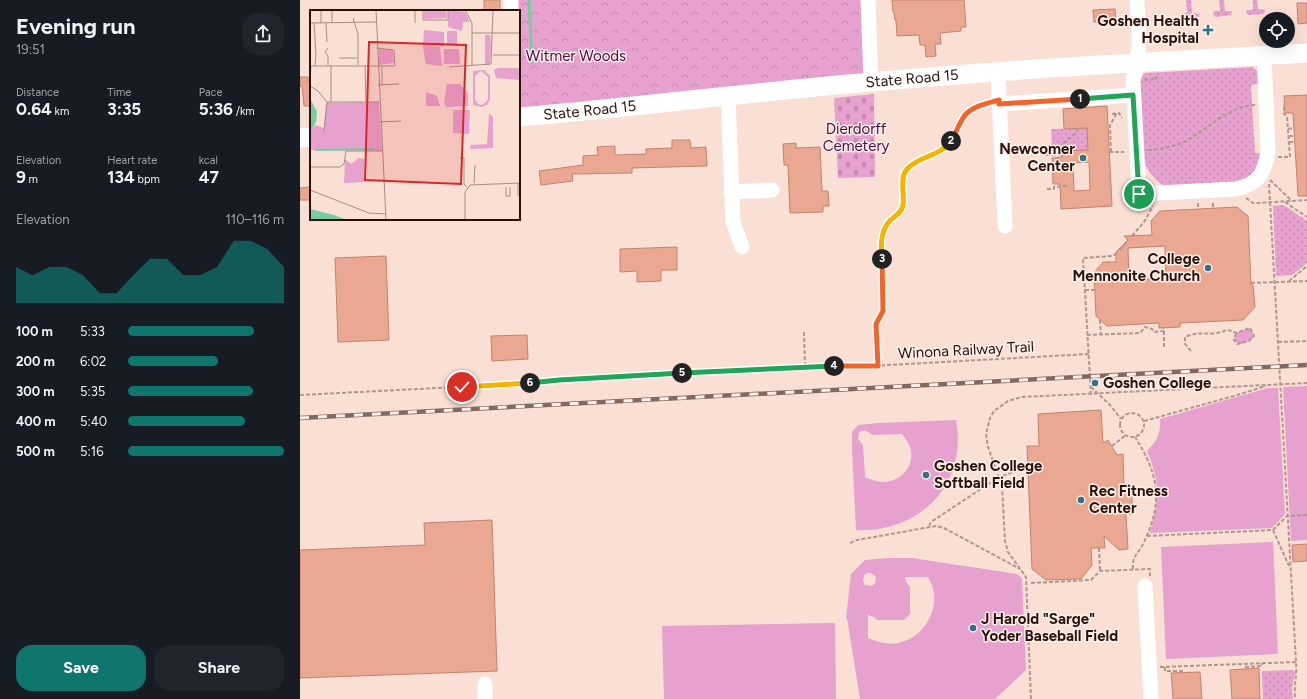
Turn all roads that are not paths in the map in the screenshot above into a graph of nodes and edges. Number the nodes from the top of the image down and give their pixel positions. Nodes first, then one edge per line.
1 (511, 0) edge
2 (868, 0) edge
3 (1137, 0) edge
4 (512, 10) edge
5 (1307, 53) edge
6 (1264, 55) junction
7 (998, 72) junction
8 (1138, 72) junction
9 (871, 82) junction
10 (1133, 95) junction
11 (728, 97) junction
12 (999, 102) junction
13 (520, 117) edge
14 (310, 137) edge
15 (300, 138) edge
16 (772, 190) dead end
17 (731, 192) junction
18 (1005, 226) dead end
19 (742, 247) dead end
20 (1148, 581) road end
21 (485, 684) dead end
22 (485, 699) edge
23 (1151, 699) edge

1 - 4 street
2 - 9 street
3 - 8 street
5 - 6 main road, State Road 15
6 - 8 main road, State Road 15
6 - 10 street
7 - 8 main road, State Road 15
7 - 9 main road, State Road 15
7 - 12 street
8 - 10 street
9 - 11 main road, State Road 15
10 - 12 street
11 - 13 main road, State Road 15
11 - 17 street
12 - 18 street
14 - 15 main road
16 - 17 street
17 - 19 street
20 - 23 street
21 - 22 street

